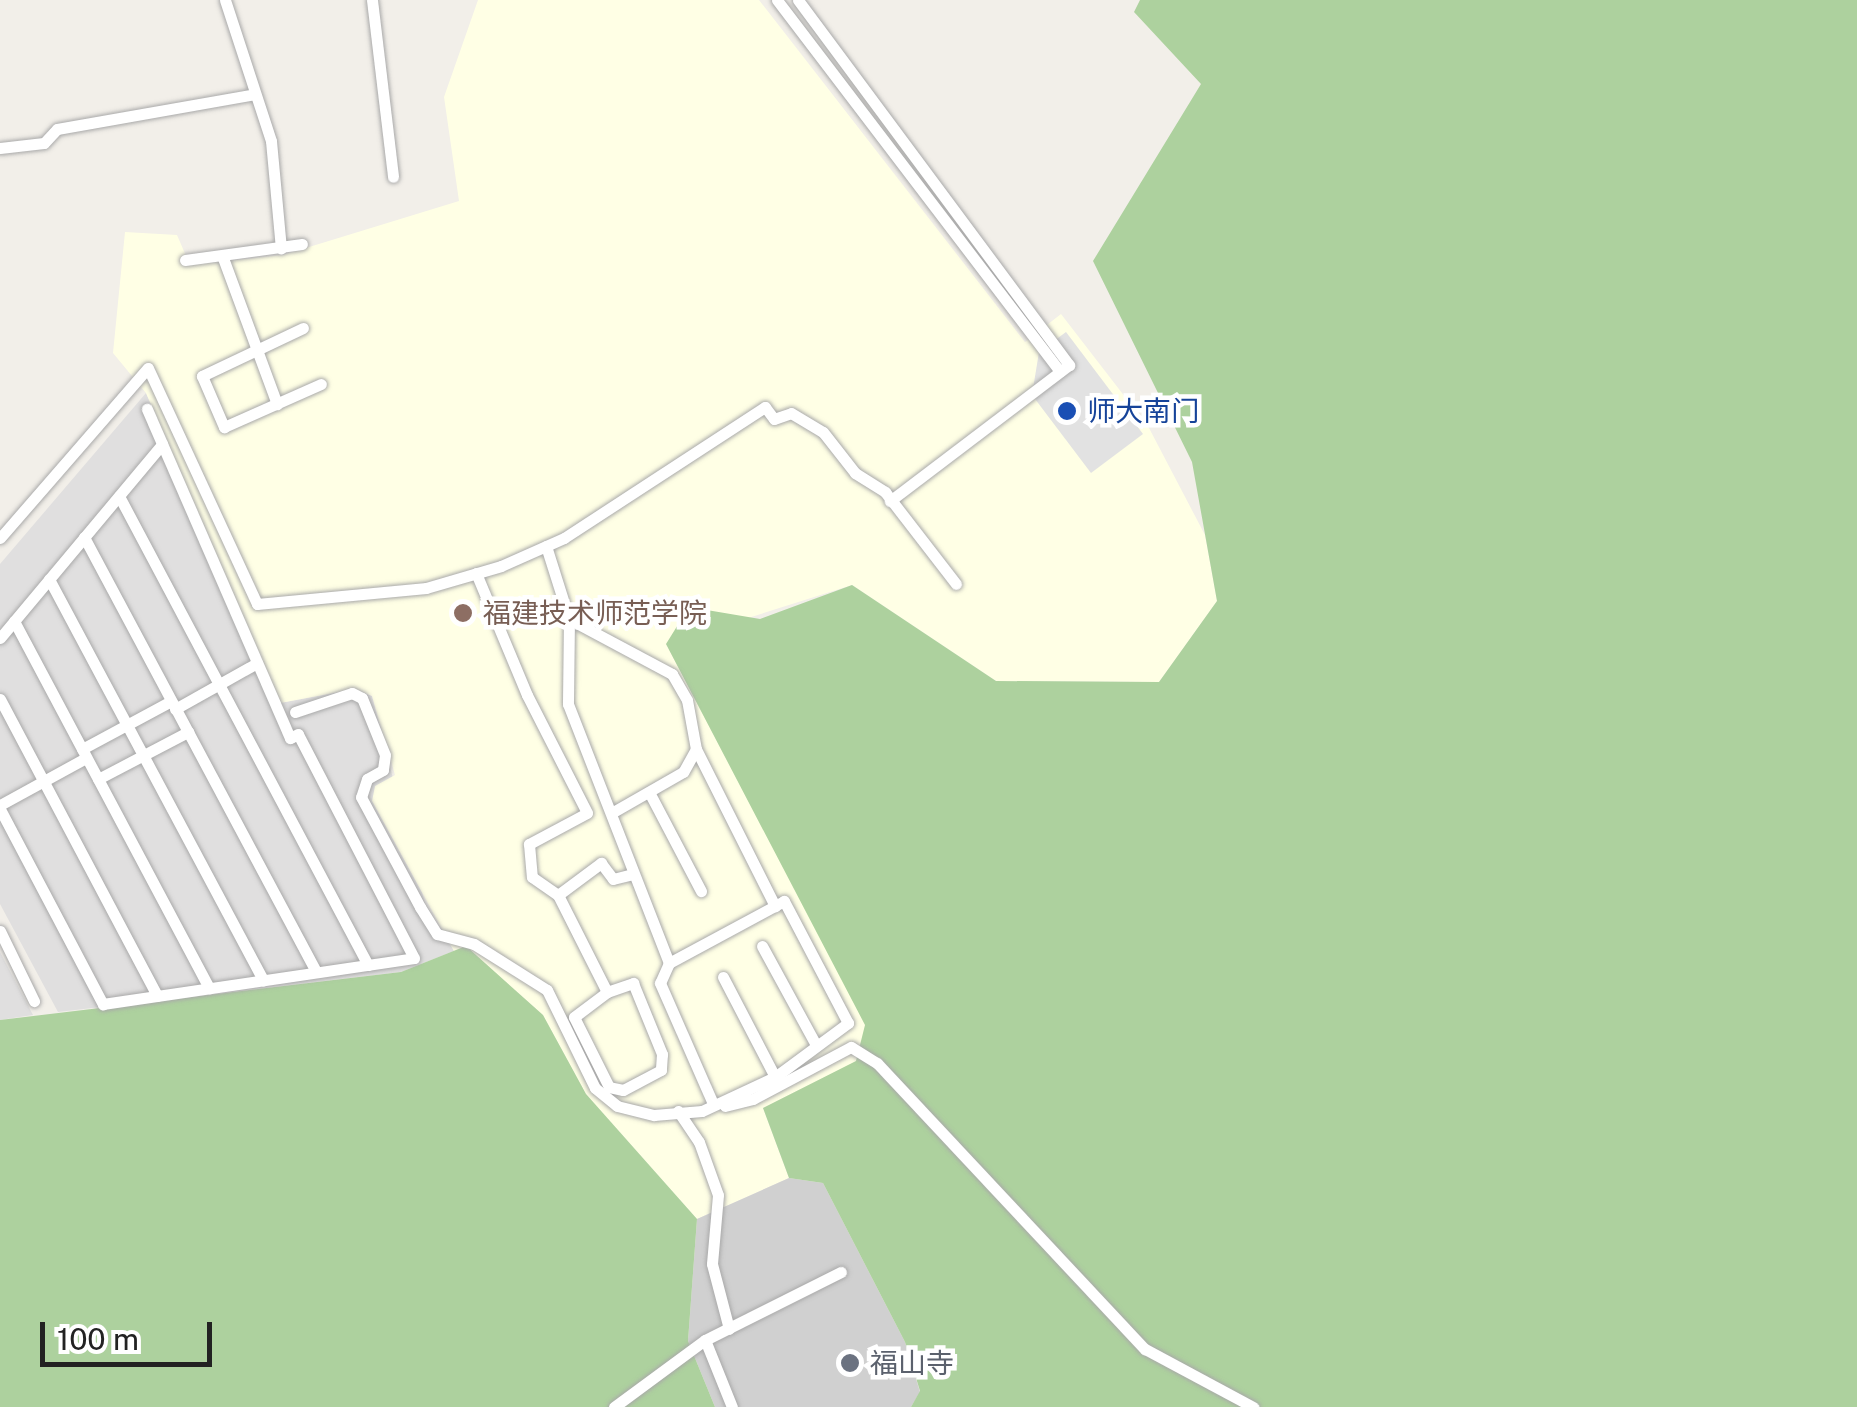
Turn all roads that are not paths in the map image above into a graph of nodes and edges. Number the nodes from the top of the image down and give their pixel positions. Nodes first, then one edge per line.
1 (225, 0) edge
2 (372, 0) edge
3 (777, 0) edge
4 (798, 0) edge
5 (255, 94) junction
6 (0, 148) edge
7 (393, 176) dead end
8 (302, 244) dead end
9 (280, 249) junction
10 (223, 258) junction
11 (185, 260) dead end
12 (303, 328) dead end
13 (254, 352) junction
14 (1060, 372) junction
15 (321, 384) dead end
16 (277, 404) junction
17 (147, 410) dead end
18 (162, 444) junction
19 (119, 496) junction
20 (890, 501) junction
21 (0, 538) edge
22 (84, 538) junction
23 (546, 546) junction
24 (476, 573) junction
25 (49, 579) junction
26 (956, 584) dead end
27 (569, 620) junction
28 (14, 621) junction
29 (0, 638) edge
30 (258, 664) junction
31 (219, 685) junction
32 (0, 699) edge
33 (173, 705) junction
34 (295, 712) dead end
35 (127, 725) junction
36 (188, 732) junction
37 (696, 748) junction
38 (84, 754) junction
39 (143, 756) junction
40 (98, 779) junction
41 (44, 781) junction
42 (649, 792) junction
43 (0, 807) edge
44 (615, 811) junction
45 (633, 874) junction
46 (701, 892) dead end
47 (558, 895) junction
48 (775, 906) junction
49 (0, 931) edge
50 (762, 946) dead end
51 (669, 963) junction
52 (368, 965) junction
53 (316, 972) junction
54 (723, 977) dead end
55 (263, 980) junction
56 (209, 988) junction
57 (607, 992) junction
58 (157, 996) junction
59 (34, 1000) dead end
60 (816, 1045) junction
61 (775, 1077) junction
62 (707, 1108) junction
63 (678, 1112) junction
64 (841, 1272) dead end
65 (728, 1329) junction
66 (706, 1340) junction
67 (614, 1407) edge
68 (732, 1407) edge
69 (1253, 1407) edge

1 - 5 street
2 - 7 street
3 - 14 street
4 - 14 street
5 - 6 street
5 - 9 street
8 - 9 street
9 - 10 street
10 - 11 street
10 - 13 street
12 - 13 street
13 - 16 street
13 - 16 street
14 - 20 street
15 - 16 street
17 - 18 street
18 - 19 street
18 - 30 street
19 - 22 street
19 - 31 street
20 - 23 street
20 - 26 street
21 - 24 street
22 - 25 street
22 - 33 street
23 - 24 street
23 - 27 street
24 - 47 street
25 - 28 street
25 - 35 street
27 - 37 street
27 - 44 street
28 - 29 street
28 - 38 street
30 - 31 street
30 - 52 street
31 - 33 street
31 - 52 street
32 - 41 street
33 - 35 street
33 - 36 street
34 - 63 street
35 - 38 street
35 - 39 street
36 - 39 street
36 - 53 street
37 - 42 street
37 - 48 street
38 - 40 street
38 - 41 street
39 - 40 street
39 - 55 street
40 - 56 street
41 - 43 street
41 - 58 street
42 - 44 street
42 - 46 street
43 - 58 street
44 - 45 street
45 - 47 street
45 - 51 street
47 - 57 street
48 - 51 street
48 - 60 street
49 - 59 street
50 - 60 street
51 - 62 street
52 - 53 street
53 - 55 street
54 - 61 street
55 - 56 street
56 - 58 street
57 - 57 street
60 - 61 street
61 - 62 street
62 - 63 street
62 - 69 street
63 - 65 street
64 - 65 street
65 - 66 street
66 - 67 street
66 - 68 street

